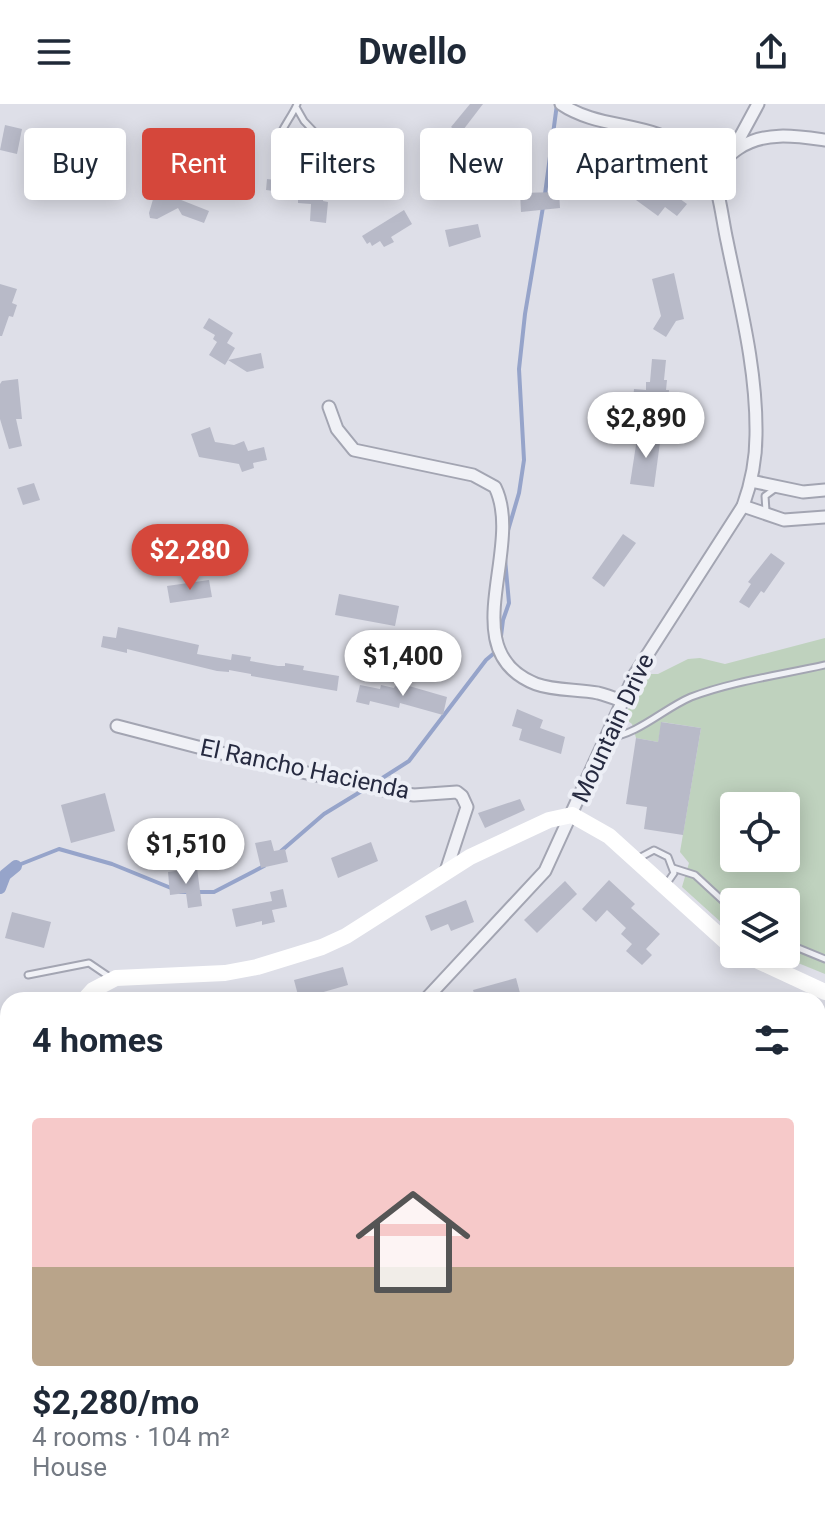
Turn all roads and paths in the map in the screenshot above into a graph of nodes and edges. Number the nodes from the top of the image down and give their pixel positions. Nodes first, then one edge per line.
1 (561, 104) edge
2 (758, 104) edge
3 (296, 106) edge
4 (641, 128) edge
5 (825, 140) edge
6 (736, 145) edge
7 (736, 150) edge
8 (718, 200) edge
9 (329, 407) dead end
10 (751, 481) junction
11 (777, 488) junction
12 (825, 490) edge
13 (743, 506) junction
14 (770, 517) junction
15 (825, 517) edge
16 (825, 665) edge
17 (622, 701) junction
18 (117, 726) dead end
19 (607, 738) junction
20 (572, 815) junction
21 (636, 861) junction
22 (673, 868) junction
23 (446, 871) junction
24 (664, 887) junction
25 (720, 898) edge
26 (720, 937) edge
27 (800, 949) edge
28 (825, 959) edge
29 (773, 968) edge
30 (28, 975) dead end
31 (112, 979) junction
32 (91, 992) edge
33 (432, 992) edge
34 (825, 992) edge

1 - 4 street
2 - 6 street
3 - 3 lane
5 - 7 street
8 - 10 street, Mountain Drive
9 - 17 street
10 - 11 street
10 - 13 street, Mountain Drive
11 - 12 street
11 - 14 lane
13 - 14 street
13 - 17 street, Mountain Drive
14 - 15 street
16 - 19 lane
17 - 19 street, Mountain Drive
18 - 23 street, El Rancho Hacienda
19 - 20 street, Mountain Drive
20 - 21 main road
20 - 23 main road, Mountain Drive
20 - 33 street
21 - 22 lane
21 - 24 main road
22 - 24 lane
22 - 25 lane
23 - 31 main road, Mountain Drive
24 - 26 main road
27 - 28 lane
29 - 34 main road
30 - 31 lane
31 - 32 main road

